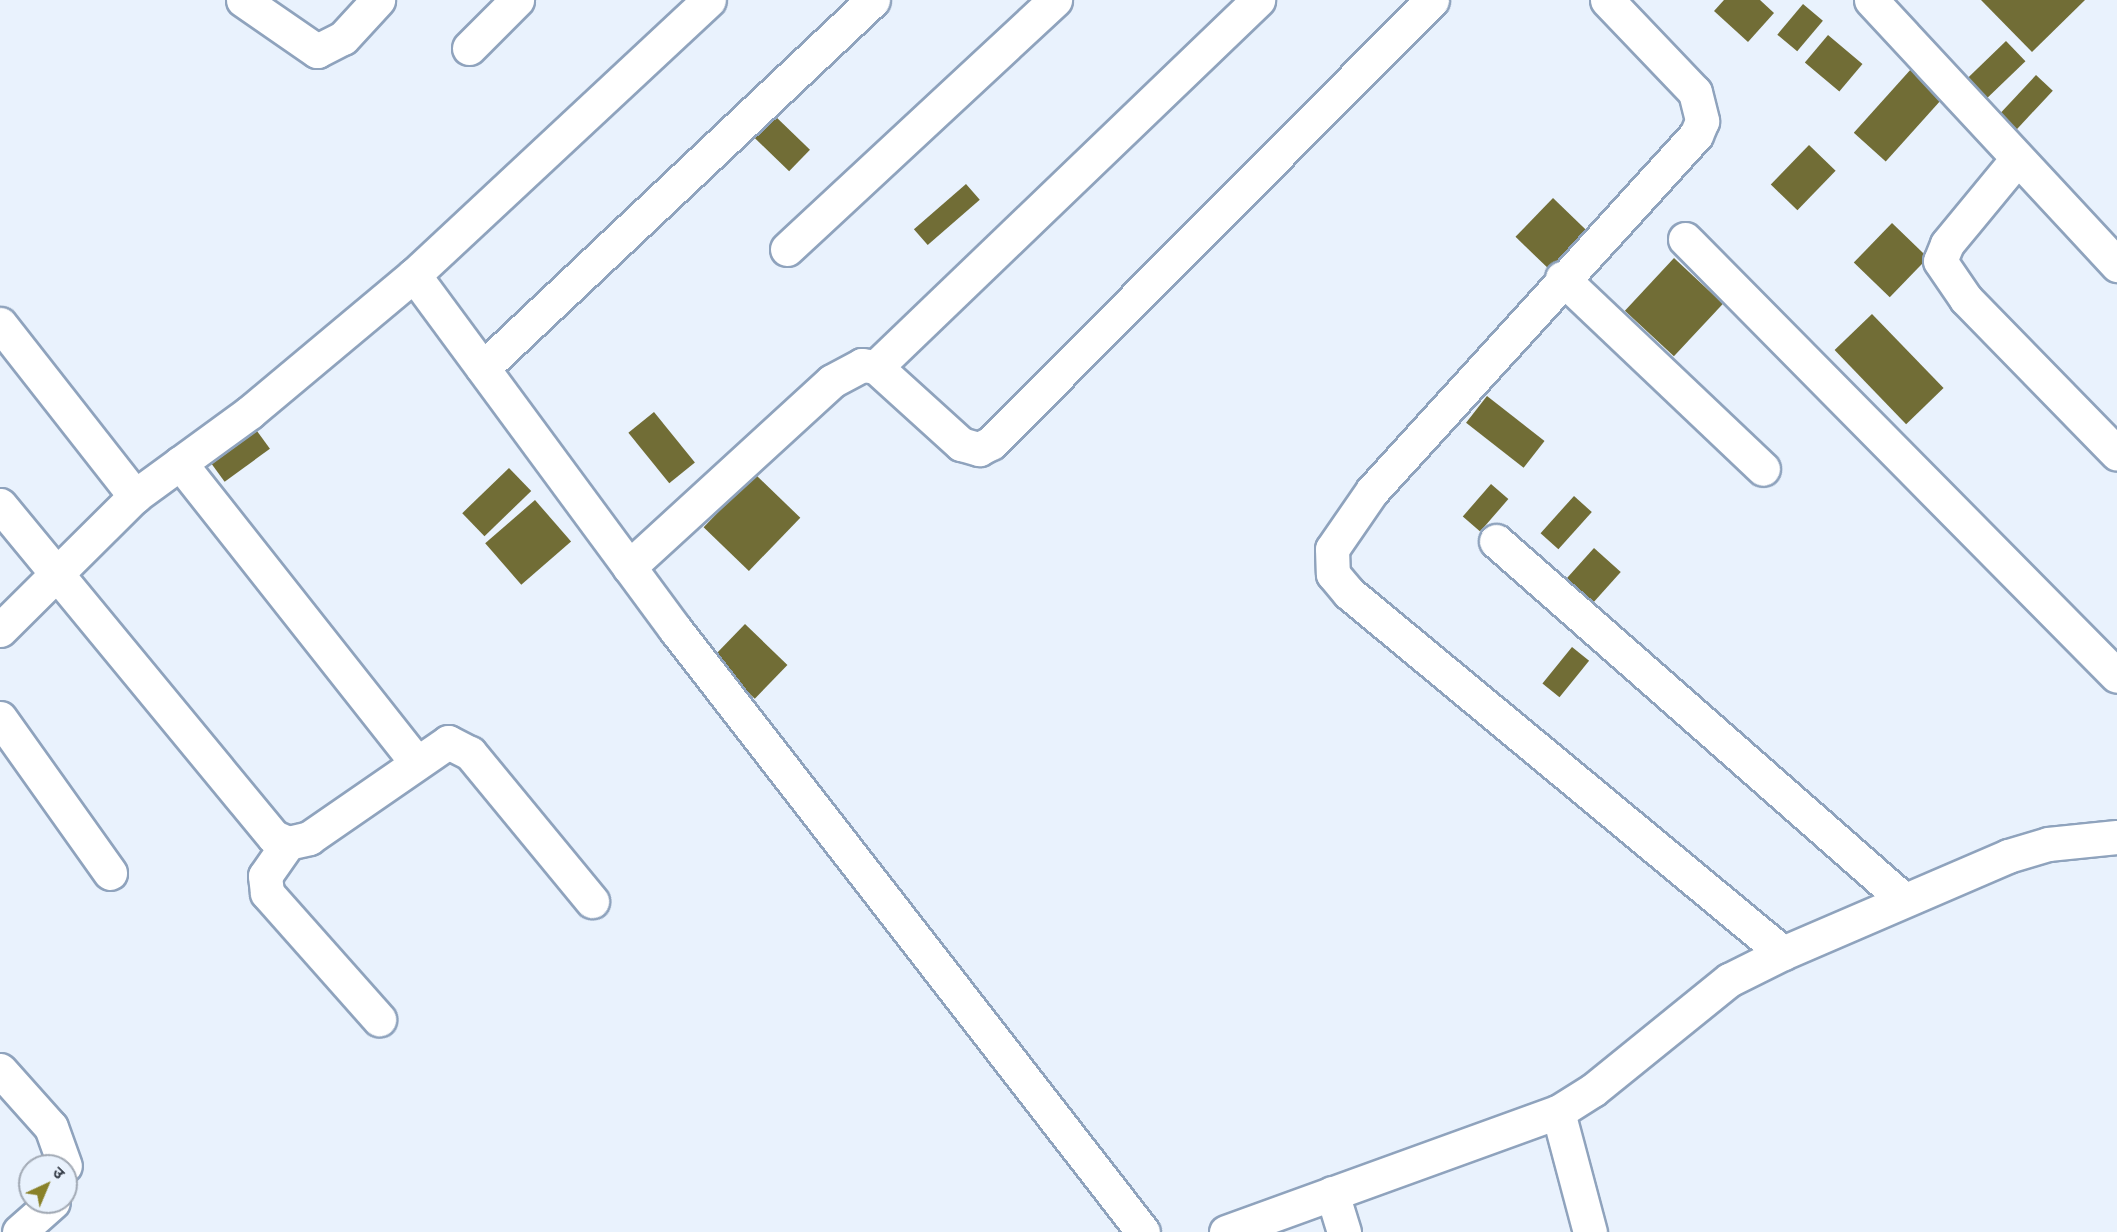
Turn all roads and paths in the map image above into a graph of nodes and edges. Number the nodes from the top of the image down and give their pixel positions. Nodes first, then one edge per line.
1 (243, 0) edge
2 (378, 0) edge
3 (517, 0) edge
4 (709, 0) edge
5 (873, 0) edge
6 (1055, 0) edge
7 (1258, 0) edge
8 (1432, 0) edge
9 (1607, 0) edge
10 (1871, 0) edge
11 (469, 48) dead end
12 (2017, 159) junction
13 (1685, 239) dead end
14 (787, 249) dead end
15 (2117, 265) edge
16 (414, 275) junction
17 (1562, 278) junction
18 (0, 324) edge
19 (876, 367) junction
20 (483, 368) junction
21 (2117, 454) edge
22 (180, 463) junction
23 (1763, 470) dead end
24 (135, 496) junction
25 (0, 505) edge
26 (1497, 540) dead end
27 (629, 567) junction
28 (55, 573) junction
29 (0, 630) edge
30 (2117, 676) edge
31 (0, 718) edge
32 (415, 761) junction
33 (2117, 837) edge
34 (288, 843) junction
35 (110, 873) dead end
36 (1904, 900) junction
37 (592, 901) dead end
38 (1783, 953) junction
39 (379, 1019) dead end
40 (0, 1070) edge
41 (1558, 1112) junction
42 (61, 1154) edge
43 (1332, 1192) junction
44 (39, 1214) edge
45 (19, 1232) edge
46 (1143, 1232) edge
47 (1226, 1232) edge
48 (1344, 1232) edge
49 (1590, 1232) edge

1 - 2 street
3 - 11 street
4 - 16 street
5 - 20 street
6 - 14 street
7 - 19 street
8 - 19 street
9 - 17 street
10 - 12 street
12 - 15 street
12 - 21 street
13 - 30 street
16 - 20 street
16 - 22 street
17 - 23 street
17 - 38 street
18 - 24 street
19 - 27 street
20 - 27 street
22 - 24 street
22 - 32 street
24 - 28 street
25 - 28 street
26 - 36 street
27 - 46 street
28 - 29 street
28 - 34 street
31 - 35 street
32 - 34 street
32 - 37 street
33 - 36 street
34 - 39 street
36 - 38 street
38 - 41 street
40 - 42 street
41 - 43 street
41 - 49 street
43 - 47 street
43 - 48 street
44 - 45 street

